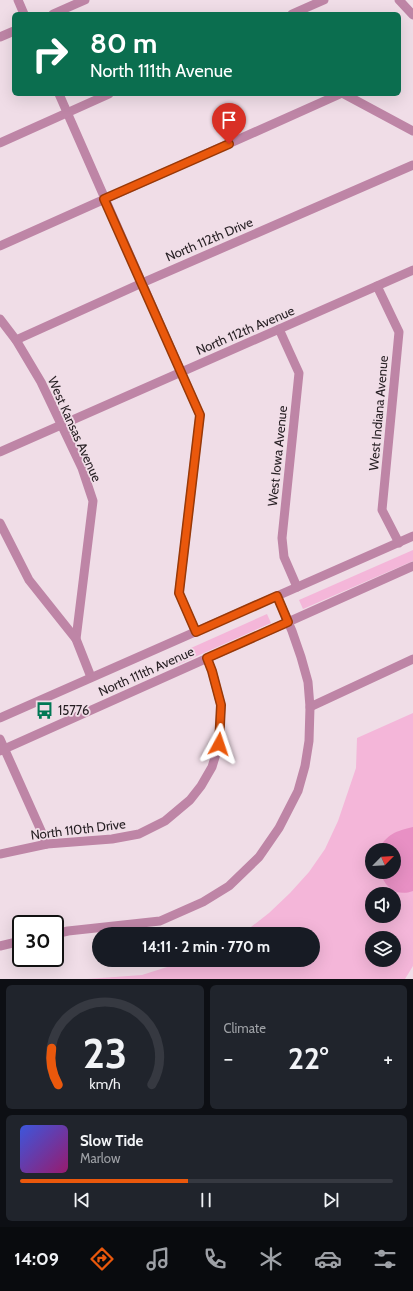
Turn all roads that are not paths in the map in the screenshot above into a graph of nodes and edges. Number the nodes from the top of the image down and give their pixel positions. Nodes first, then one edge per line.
1 (18, 0) edge
2 (84, 0) edge
3 (324, 0) edge
4 (399, 0) edge
5 (23, 12) edge
6 (57, 12) edge
7 (297, 12) edge
8 (413, 15) edge
9 (12, 32) edge
10 (0, 37) edge
11 (60, 96) edge
12 (104, 96) edge
13 (336, 96) edge
14 (348, 96) edge
15 (67, 112) junction
16 (413, 130) edge
17 (0, 143) edge
18 (413, 165) edge
19 (104, 199) junction
20 (0, 246) edge
21 (413, 270) edge
22 (142, 283) junction
23 (377, 286) junction
24 (0, 319) edge
25 (279, 329) junction
26 (16, 340) junction
27 (182, 371) junction
28 (62, 425) junction
29 (0, 452) edge
30 (0, 523) edge
31 (413, 536) edge
32 (399, 543) junction
33 (413, 566) edge
34 (297, 587) junction
35 (277, 596) junction
36 (288, 622) junction
37 (196, 632) junction
38 (76, 639) junction
39 (207, 658) junction
40 (413, 659) edge
41 (91, 677) junction
42 (310, 707) junction
43 (1, 714) edge
44 (0, 739) edge
45 (2, 750) edge
46 (46, 844) junction
47 (0, 854) edge
48 (64, 932) edge
49 (12, 943) edge
50 (0, 946) edge

1 - 5 street
2 - 6 street
3 - 7 street
4 - 8 street
9 - 10 street
11 - 15 street
12 - 15 street
13 - 19 street
14 - 16 street
15 - 17 street
15 - 19 street
18 - 22 street, North 112th Drive
19 - 20 street
19 - 22 street
21 - 23 street, North 112th Avenue
22 - 26 street, North 112th Drive
22 - 27 street
23 - 25 street, North 112th Avenue
23 - 32 street, West Indiana Avenue
24 - 26 street, West Kansas Avenue
25 - 27 street, North 112th Avenue
25 - 34 street, West Iowa Avenue
26 - 28 street, West Kansas Avenue
27 - 28 street, North 112th Avenue
27 - 37 street
28 - 29 street, North 112th Avenue
28 - 38 street, West Kansas Avenue
30 - 38 street
31 - 32 street, North 111th Avenue
32 - 34 street, North 111th Avenue
33 - 36 street, North 111th Avenue
34 - 35 street, North 111th Avenue
35 - 36 street
35 - 37 street, North 111th Avenue
36 - 39 street, North 111th Avenue
36 - 42 street
37 - 41 street, North 111th Avenue
38 - 41 street, West Kansas Avenue
39 - 45 street, North 111th Avenue
39 - 46 street, North 110th Drive
40 - 42 street
41 - 43 street, North 111th Avenue
42 - 48 street
44 - 45 street
45 - 46 street
46 - 47 street, North 110th Drive
49 - 50 street

